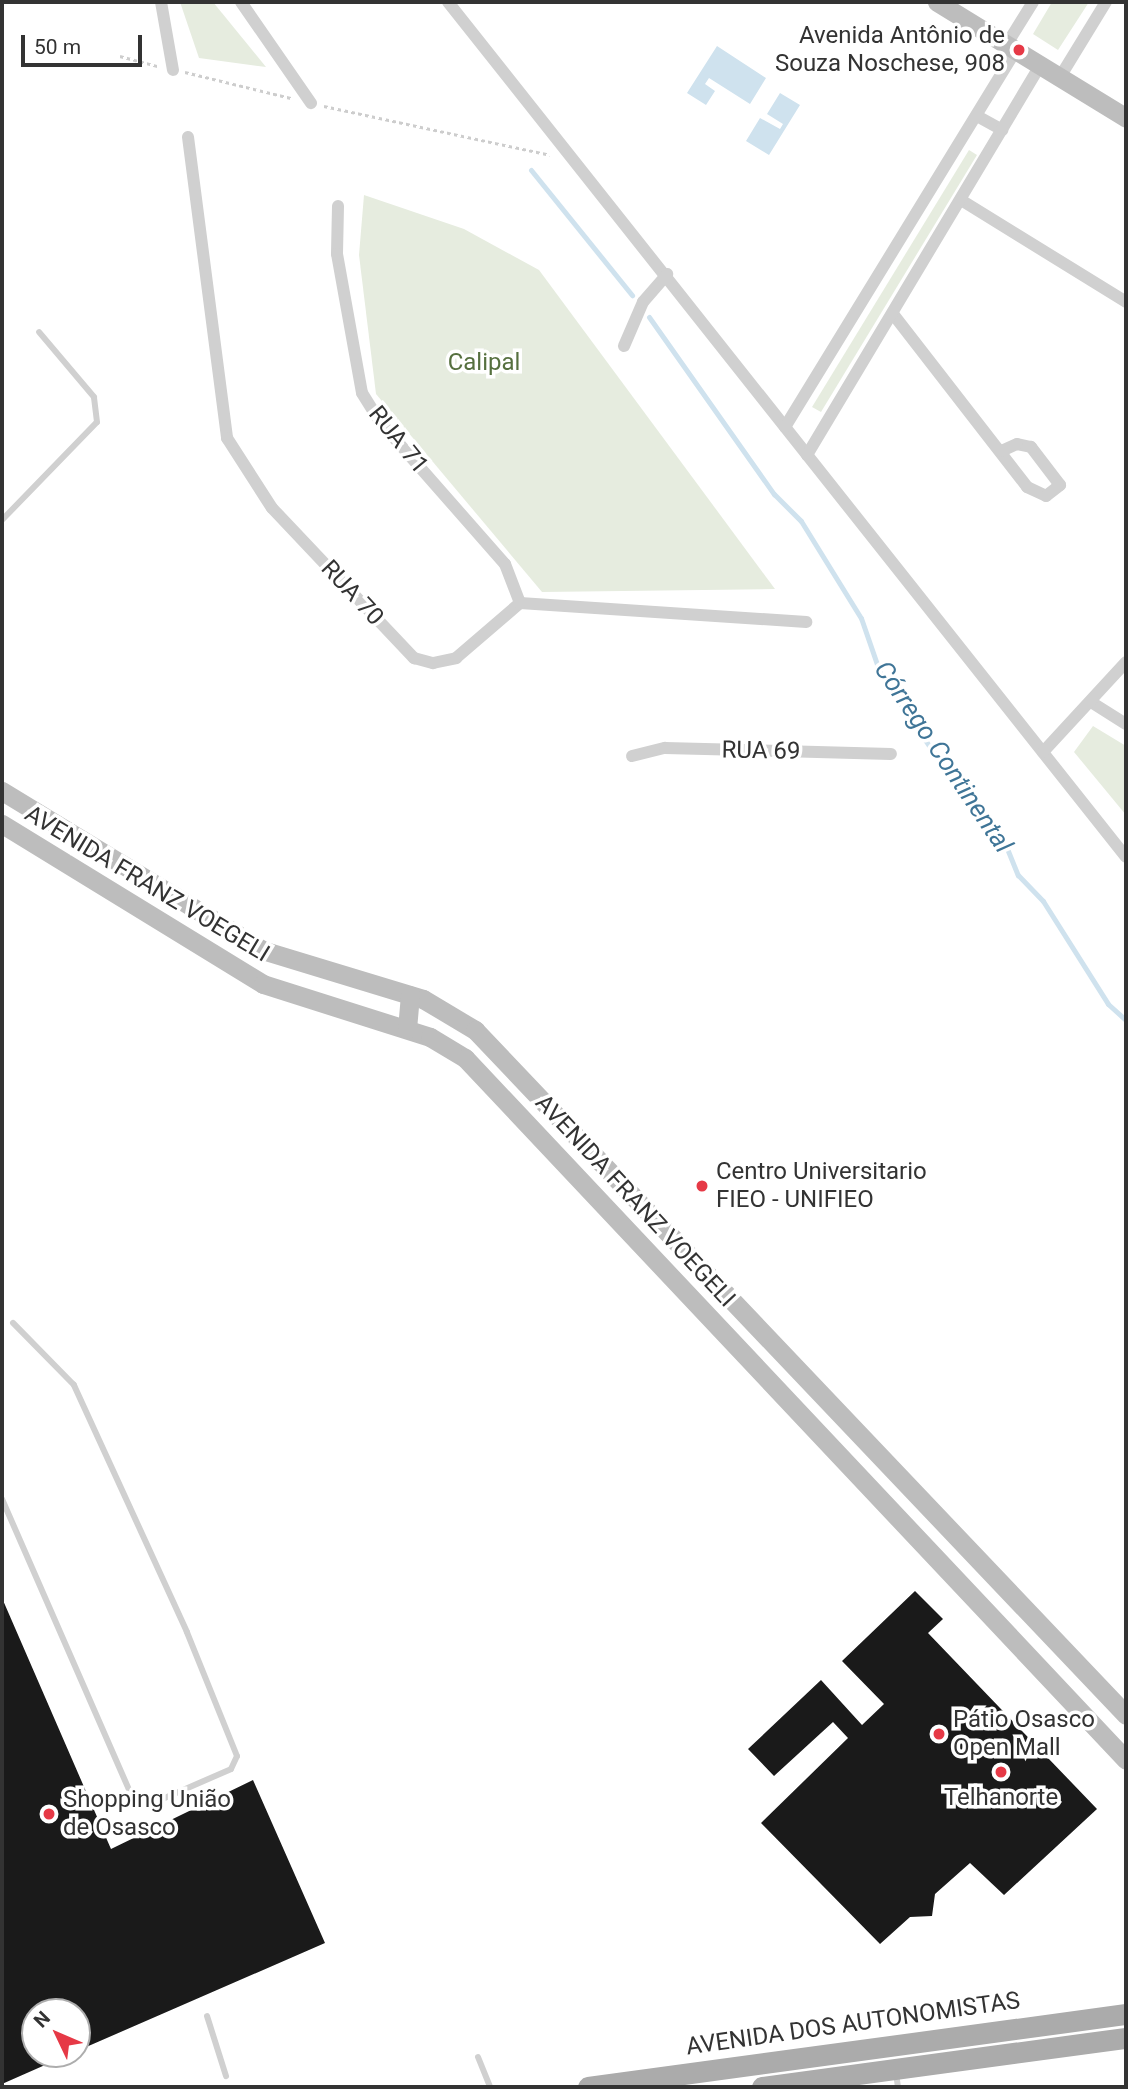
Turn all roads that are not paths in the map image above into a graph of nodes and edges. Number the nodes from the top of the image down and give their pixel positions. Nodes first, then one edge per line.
1 (161, 2) edge
2 (241, 2) edge
3 (448, 2) edge
4 (937, 2) edge
5 (1033, 2) edge
6 (1106, 2) edge
7 (1011, 47) junction
8 (1040, 65) junction
9 (173, 69) road end
10 (1060, 78) junction
11 (311, 103) road end
12 (977, 116) junction
13 (1126, 118) edge
14 (1002, 130) junction
15 (188, 137) dead end
16 (961, 200) junction
17 (338, 206) dead end
18 (667, 274) junction
19 (1126, 302) edge
20 (893, 314) junction
21 (39, 332) dead end
22 (624, 346) dead end
23 (785, 426) junction
24 (1001, 451) junction
25 (807, 456) junction
26 (2, 520) edge
27 (520, 603) junction
28 (806, 622) dead end
29 (1126, 662) edge
30 (1091, 702) junction
31 (1126, 724) edge
32 (1043, 752) junction
33 (891, 754) dead end
34 (632, 757) dead end
35 (2, 791) edge
36 (2, 824) edge
37 (1126, 857) edge
38 (131, 904) junction
39 (201, 914) junction
40 (410, 995) junction
41 (445, 1010) junction
42 (407, 1029) junction
43 (430, 1037) junction
44 (13, 1323) dead end
45 (2, 1499) edge
46 (1126, 1714) edge
47 (1126, 1760) edge
48 (1126, 2014) edge
49 (207, 2016) dead end
50 (1126, 2038) edge
51 (478, 2057) dead end
52 (226, 2076) dead end
53 (897, 2077) edge
54 (490, 2087) edge
55 (587, 2087) edge
56 (762, 2087) edge

1 - 9 street
2 - 11 street
3 - 18 street
4 - 7 main road
5 - 7 street
6 - 10 street
7 - 8 main road
7 - 12 street
8 - 10 main road
8 - 14 street
10 - 13 main road
12 - 14 street
12 - 23 street
14 - 16 street
15 - 27 street, RUA 70
16 - 19 street
16 - 20 street
17 - 27 street, RUA 71
18 - 22 street
18 - 23 street
20 - 24 street
20 - 25 street
21 - 26 lane
23 - 25 street
24 - 24 street
25 - 32 street
27 - 28 street
29 - 30 street
30 - 31 street
30 - 32 street
32 - 37 street
33 - 34 street, RUA 69
35 - 39 main road, AVENIDA FRANZ VOEGELI
36 - 38 main road, AVENIDA FRANZ VOEGELI
38 - 39 main road
38 - 42 main road, AVENIDA FRANZ VOEGELI
39 - 40 main road, AVENIDA FRANZ VOEGELI
40 - 41 main road, AVENIDA FRANZ VOEGELI
40 - 42 main road
41 - 43 main road
41 - 46 main road, AVENIDA FRANZ VOEGELI
42 - 43 main road, AVENIDA FRANZ VOEGELI
43 - 47 main road, AVENIDA FRANZ VOEGELI
44 - 45 lane
48 - 55 main road, AVENIDA DOS AUTONOMISTAS
49 - 52 lane
50 - 53 main road, AVENIDA DOS AUTONOMISTAS
51 - 54 lane
53 - 56 main road, AVENIDA DOS AUTONOMISTAS

